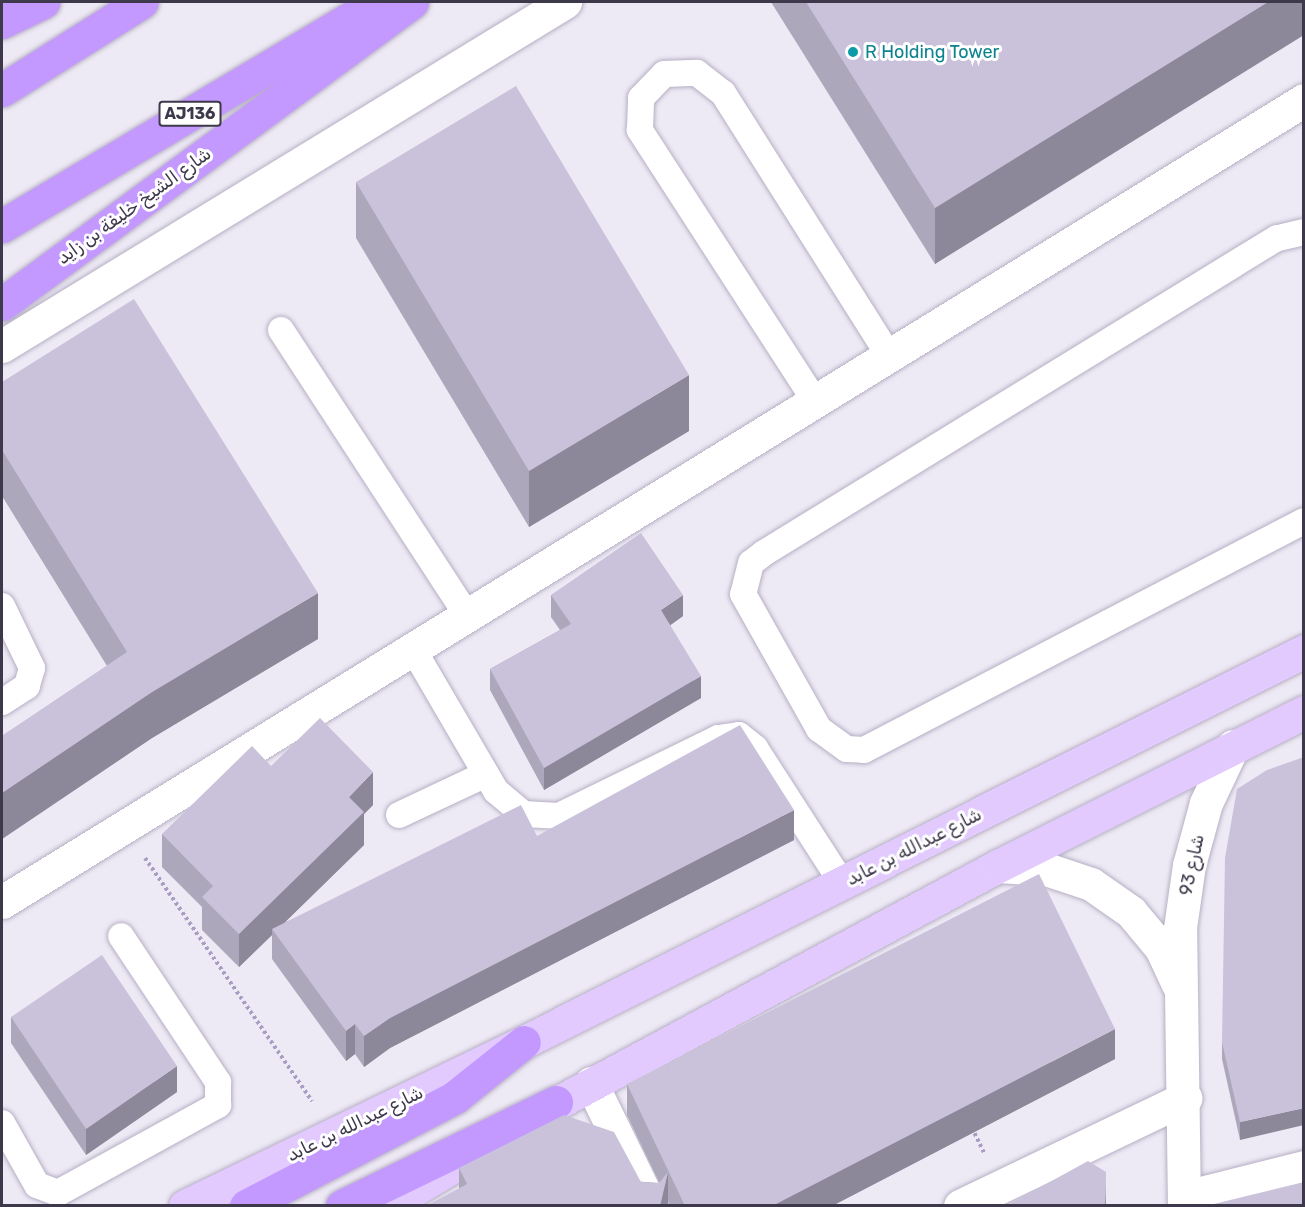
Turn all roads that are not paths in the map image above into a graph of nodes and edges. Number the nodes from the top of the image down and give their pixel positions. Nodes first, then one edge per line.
1 (43, 2) edge
2 (142, 2) edge
3 (378, 2) edge
4 (412, 2) edge
5 (565, 2) edge
6 (2, 22) edge
7 (2, 90) edge
8 (1304, 100) edge
9 (2, 226) edge
10 (1304, 232) edge
11 (2, 304) edge
12 (281, 330) dead end
13 (2, 346) edge
14 (889, 356) junction
15 (815, 401) junction
16 (1304, 521) edge
17 (2, 606) edge
18 (467, 615) junction
19 (413, 649) junction
20 (1304, 651) edge
21 (2, 702) edge
22 (1304, 712) edge
23 (1233, 746) junction
24 (486, 774) junction
25 (399, 814) dead end
26 (998, 866) junction
27 (842, 883) junction
28 (2, 902) edge
29 (121, 936) dead end
30 (1181, 992) junction
31 (524, 1042) junction
32 (591, 1083) junction
33 (1185, 1098) junction
34 (556, 1102) junction
35 (2, 1124) edge
36 (1304, 1167) edge
37 (1185, 1201) edge
38 (185, 1206) edge
39 (246, 1206) edge
40 (342, 1206) edge
41 (387, 1206) edge
42 (651, 1206) edge
43 (960, 1206) edge

1 - 6 main road
2 - 7 main road
3 - 9 main road, AJ136
4 - 11 main road, شارع الشيخ خليفة بن زايد
5 - 13 street
8 - 14 street
10 - 16 lane
12 - 18 lane
14 - 15 street
14 - 15 lane
15 - 18 street
17 - 21 lane
18 - 19 street
19 - 24 lane
19 - 28 street
20 - 27 main road, شارع عبدالله بن عابد
22 - 23 main road
23 - 26 main road
23 - 30 street, شارع 93
24 - 25 lane
24 - 27 lane
26 - 30 street, شارع 93
26 - 32 main road
27 - 31 main road, شارع عبدالله بن عابد
29 - 35 lane
30 - 33 street, شارع 93
31 - 38 main road, شارع عبدالله بن عابد
31 - 39 main road, شارع عبدالله بن عابد
32 - 34 main road
32 - 42 street
33 - 37 street, شارع 93
33 - 43 street
34 - 40 main road
34 - 41 main road
36 - 37 street

